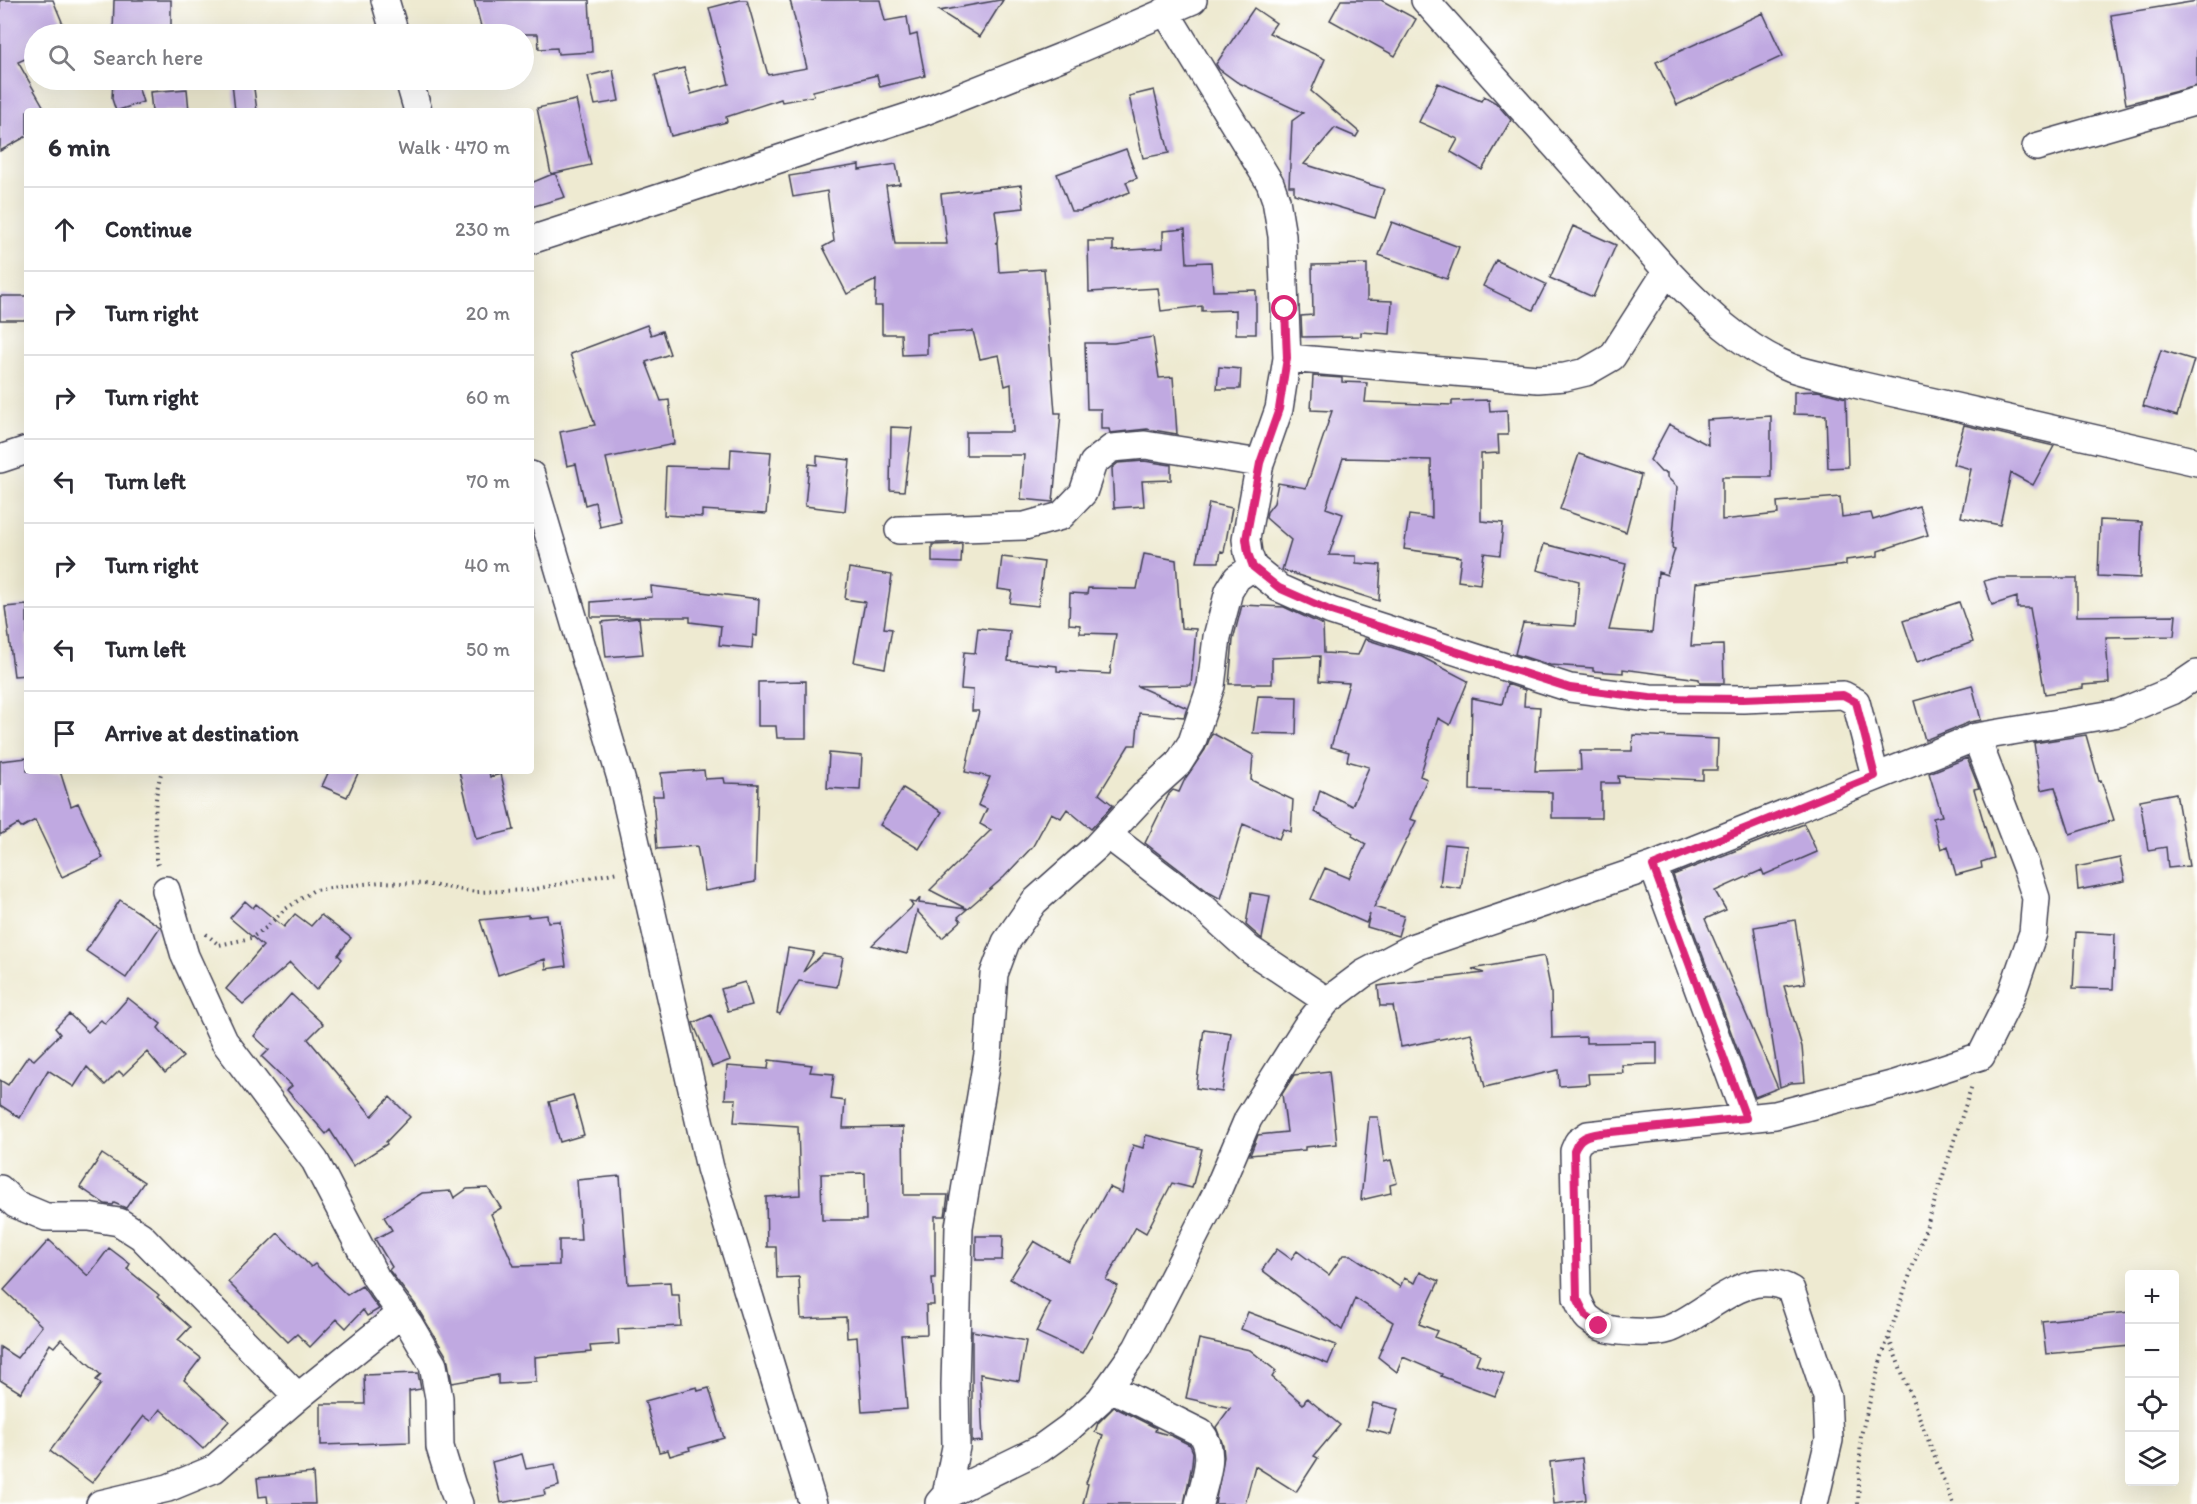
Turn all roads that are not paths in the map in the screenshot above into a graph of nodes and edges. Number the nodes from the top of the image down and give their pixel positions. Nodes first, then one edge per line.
1 (385, 0) edge
2 (1193, 0) edge
3 (1425, 0) edge
4 (1151, 9) edge
5 (393, 24) edge
6 (412, 90) edge
7 (2197, 101) edge
8 (417, 108) edge
9 (2036, 147) dead end
10 (534, 239) edge
11 (1666, 271) junction
12 (1287, 358) junction
13 (24, 451) edge
14 (0, 459) edge
15 (2197, 462) edge
16 (1260, 463) junction
17 (534, 485) edge
18 (899, 530) dead end
19 (1253, 567) junction
20 (2197, 674) edge
21 (1976, 737) junction
22 (1875, 776) junction
23 (1108, 835) junction
24 (1653, 866) junction
25 (166, 890) road end
26 (1327, 1001) junction
27 (1746, 1118) junction
28 (0, 1189) edge
29 (402, 1313) junction
30 (1109, 1387) junction
31 (298, 1397) junction
32 (942, 1499) edge
33 (100, 1504) edge
34 (459, 1504) edge
35 (813, 1504) edge
36 (1199, 1504) edge
37 (1814, 1504) edge

1 - 5 street
2 - 4 street
3 - 11 street
4 - 10 street
4 - 12 street
6 - 8 street
7 - 9 street
11 - 12 street
11 - 15 street
12 - 16 street
13 - 14 street
16 - 18 street
16 - 19 street
17 - 35 street
19 - 22 street
19 - 23 street
20 - 21 street
21 - 22 street
21 - 27 street
22 - 24 street
23 - 26 street
23 - 32 street
24 - 26 street
24 - 27 street
25 - 29 street
26 - 30 street
27 - 37 street
28 - 31 street
29 - 31 street
29 - 34 street
30 - 32 street
30 - 36 street
31 - 33 street

